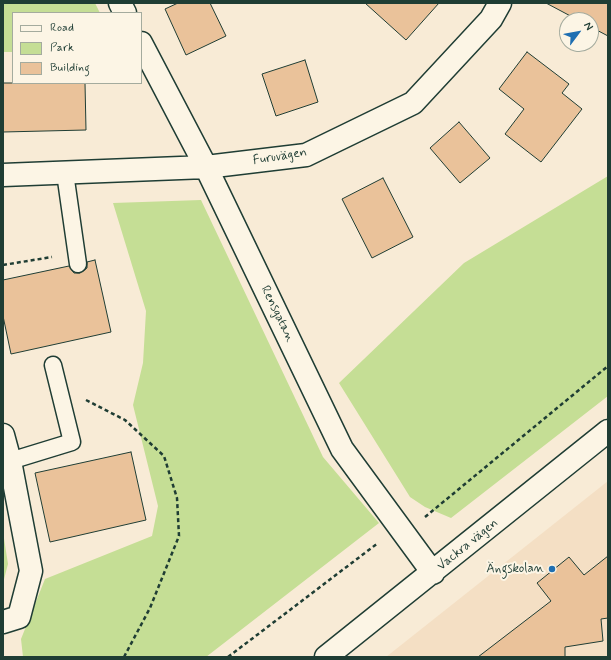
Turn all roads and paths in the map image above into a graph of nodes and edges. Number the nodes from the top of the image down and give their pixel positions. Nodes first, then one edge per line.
1 (120, 3) edge
2 (500, 3) edge
3 (124, 12) edge
4 (142, 45) edge
5 (206, 167) junction
6 (65, 173) junction
7 (3, 175) edge
8 (52, 257) dead end
9 (78, 264) dead end
10 (3, 266) edge
11 (53, 365) dead end
12 (64, 404) junction
13 (608, 431) edge
14 (3, 435) edge
15 (10, 461) junction
16 (433, 573) junction
17 (3, 622) edge
18 (124, 657) edge
19 (326, 657) edge

1 - 3 street
2 - 5 street, Furuvägen
4 - 5 street, Rensgatan
5 - 6 street, Furuvägen
5 - 16 street, Rensgatan
6 - 7 street, Furuvägen
6 - 9 lane
8 - 10 path
11 - 12 lane
12 - 15 lane
12 - 18 path
13 - 16 street, Vackra vägen
14 - 15 street
15 - 17 street
16 - 19 street, Vackra vägen

